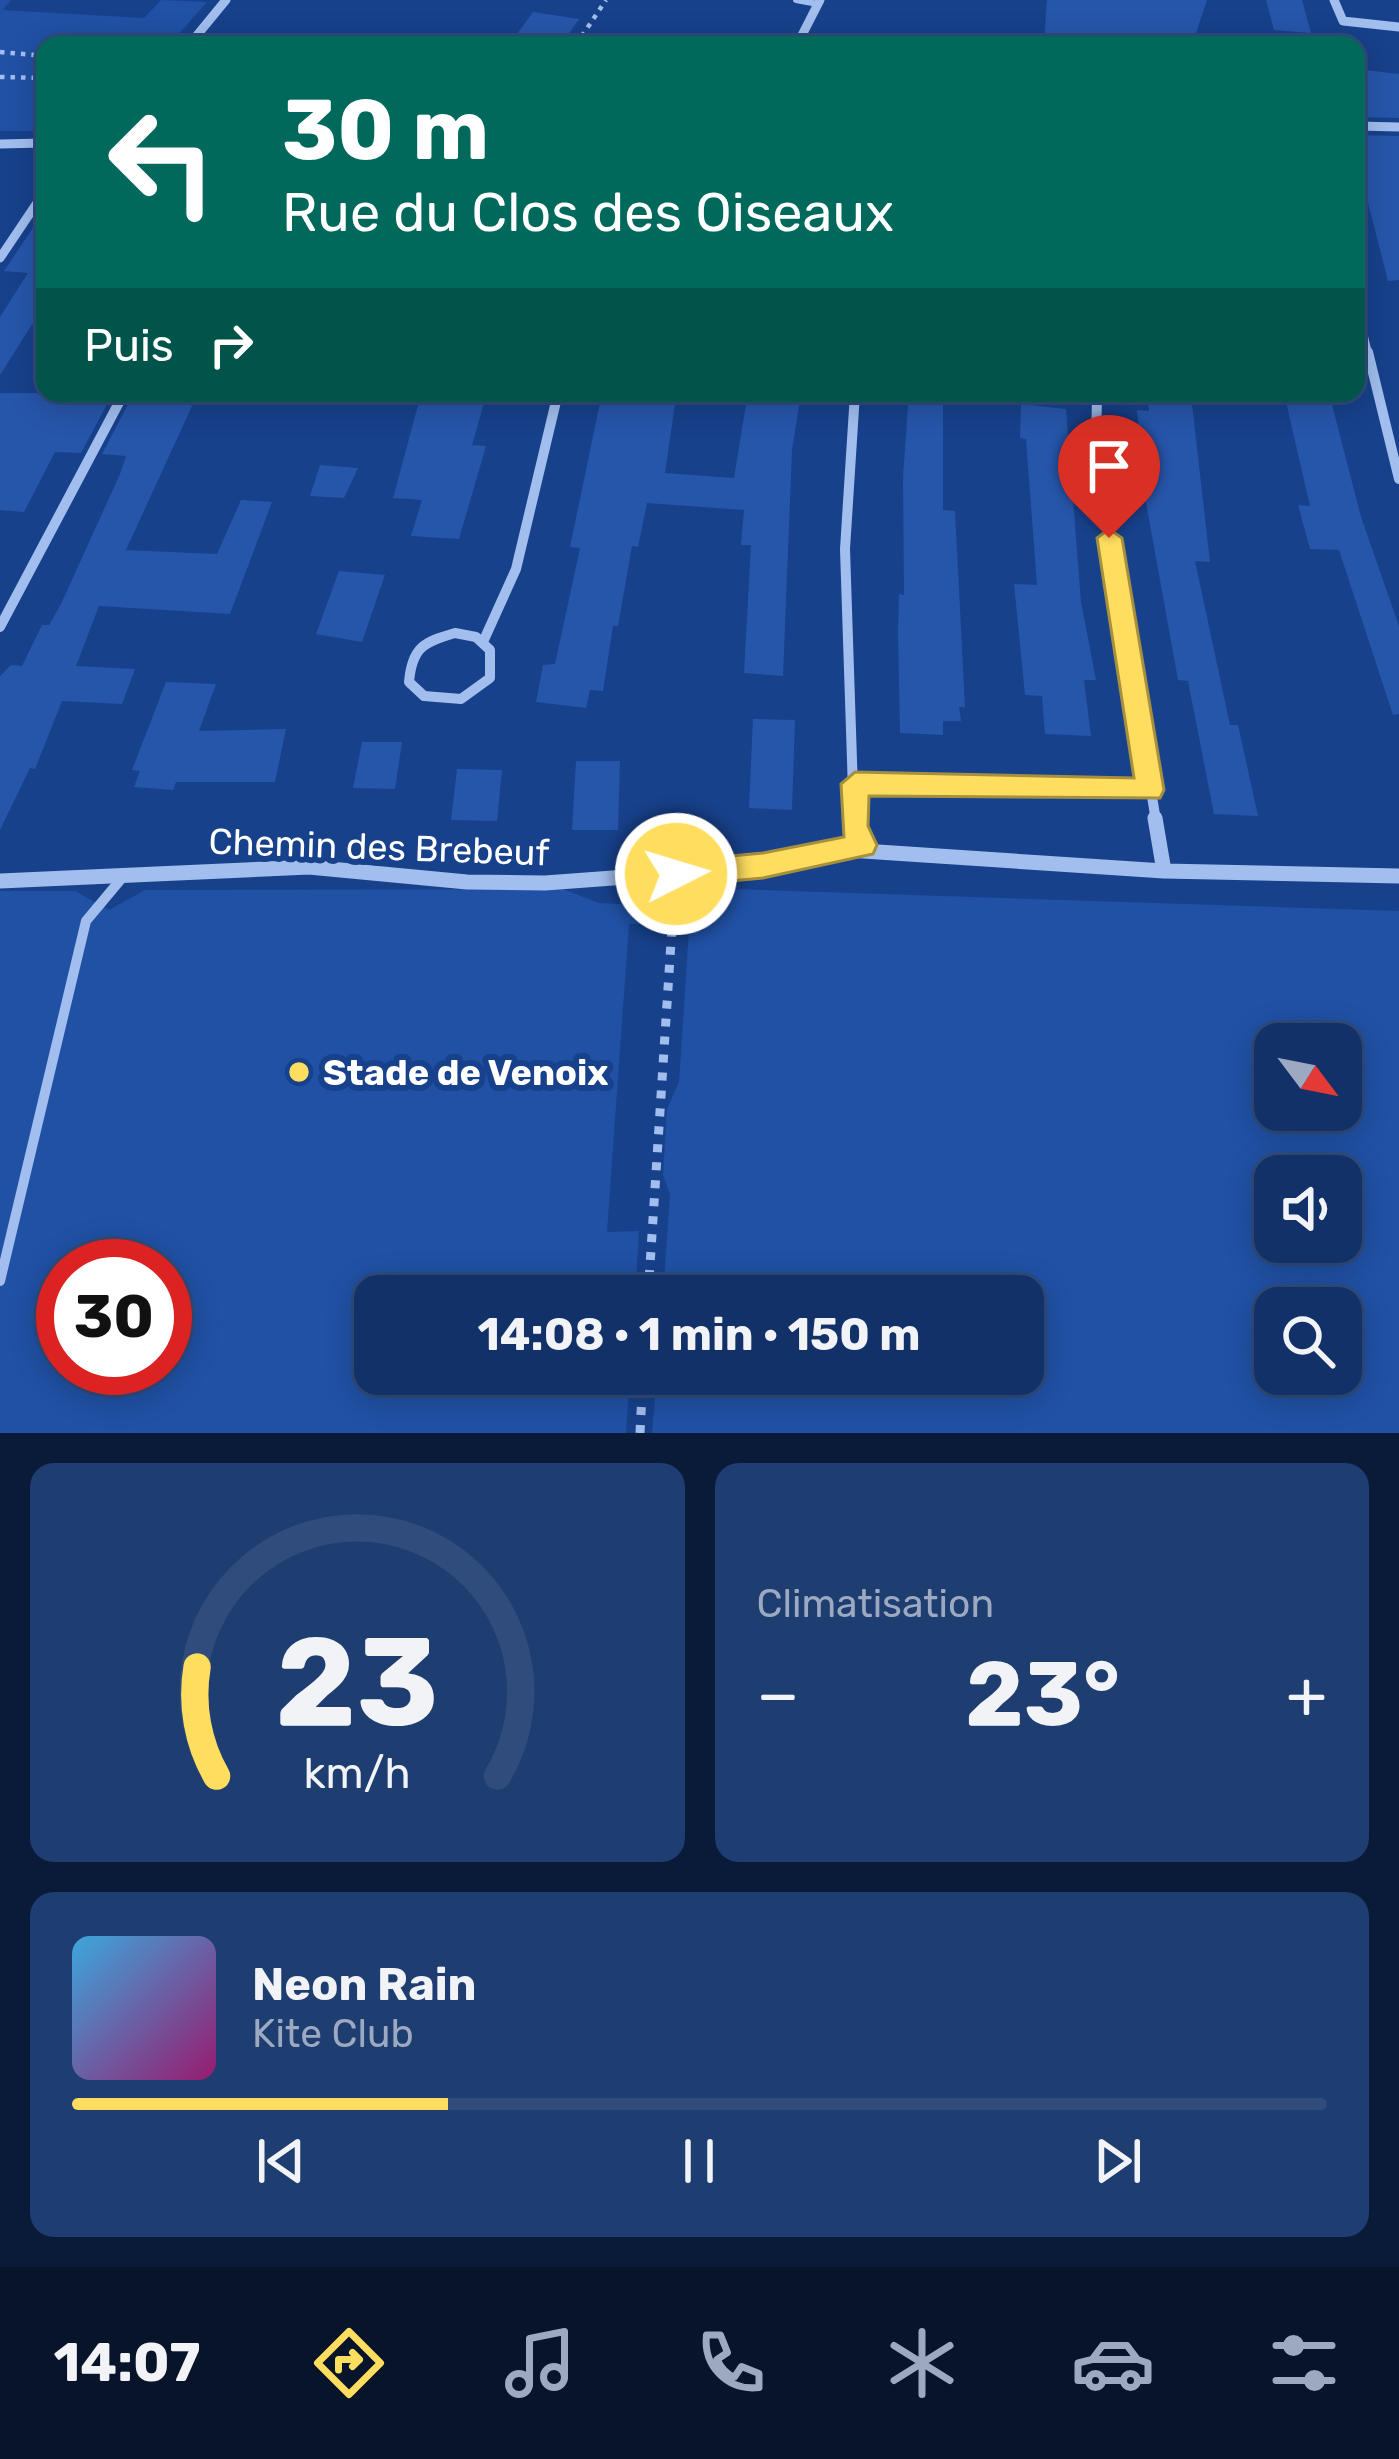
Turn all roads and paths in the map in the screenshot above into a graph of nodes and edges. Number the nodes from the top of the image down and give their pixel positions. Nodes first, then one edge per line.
1 (226, 0) edge
2 (607, 0) edge
3 (796, 0) edge
4 (1334, 0) edge
5 (819, 2) edge
6 (1399, 27) edge
7 (196, 36) edge
8 (582, 36) edge
9 (802, 36) edge
10 (0, 52) edge
11 (36, 55) edge
12 (0, 77) edge
13 (36, 78) edge
14 (1365, 126) edge
15 (1399, 127) edge
16 (36, 142) edge
17 (0, 144) edge
18 (36, 204) edge
19 (0, 258) edge
20 (1365, 342) edge
21 (119, 402) edge
22 (556, 402) edge
23 (854, 402) edge
24 (1097, 402) edge
25 (1399, 479) edge
26 (0, 627) edge
27 (484, 642) junction
28 (855, 784) junction
29 (1150, 790) junction
30 (863, 845) junction
31 (1164, 871) junction
32 (676, 874) junction
33 (1399, 876) edge
34 (123, 878) junction
35 (0, 881) edge
36 (649, 1275) edge
37 (0, 1281) edge
38 (642, 1395) edge
39 (640, 1433) edge

1 - 7 street
2 - 8 path
3 - 5 lane
4 - 6 street
5 - 9 street
10 - 11 path
12 - 13 path
14 - 15 street
16 - 17 street
18 - 19 street
20 - 25 street
21 - 26 street
22 - 27 street
23 - 28 street
24 - 29 street
27 - 27 street
28 - 29 street
28 - 30 street
29 - 31 street
30 - 31 street, Chemin des Brebeuf
30 - 32 street, Chemin des Brebeuf
31 - 33 street, Chemin des Brebeuf
32 - 34 street, Chemin des Brebeuf
32 - 36 path
34 - 35 street, Chemin des Brebeuf
34 - 37 lane
38 - 39 path

